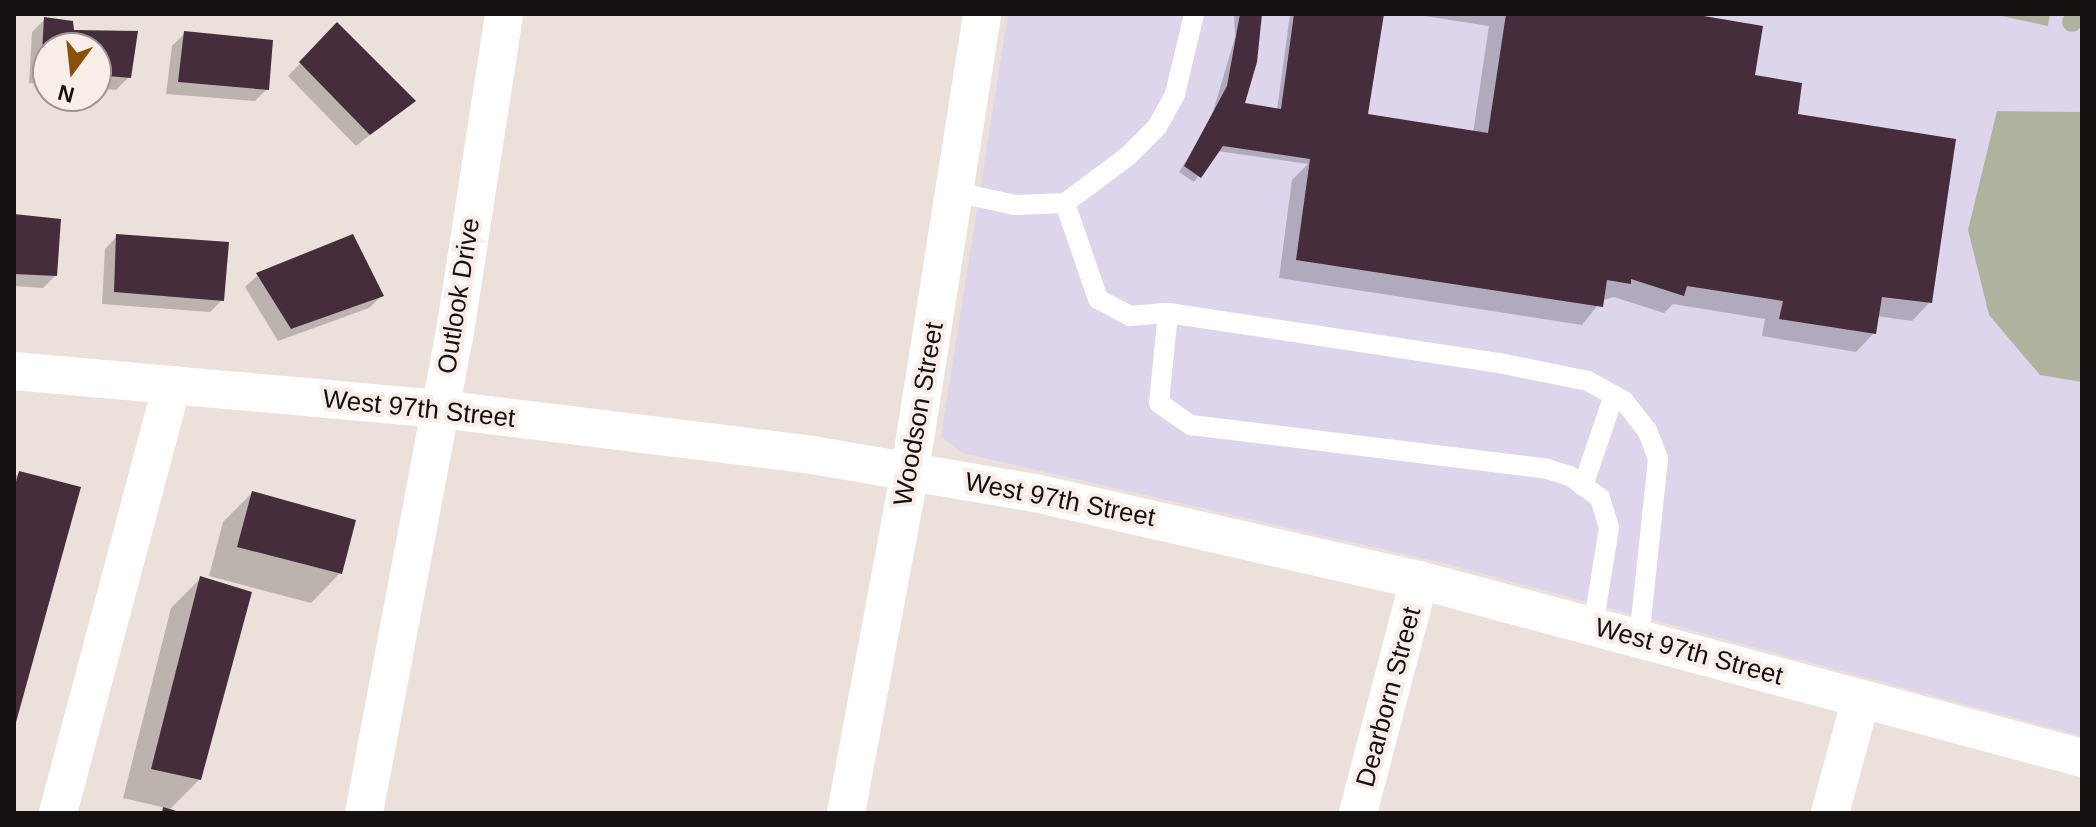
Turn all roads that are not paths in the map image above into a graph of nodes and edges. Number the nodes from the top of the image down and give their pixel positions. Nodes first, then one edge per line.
1 (504, 14) edge
2 (982, 14) edge
3 (1194, 14) edge
4 (955, 192) junction
5 (1065, 203) junction
6 (1168, 313) junction
7 (14, 371) edge
8 (172, 385) junction
9 (1614, 395) junction
10 (439, 409) junction
11 (910, 470) junction
12 (1583, 486) junction
13 (1419, 580) junction
14 (1593, 627) junction
15 (1639, 639) junction
16 (1861, 699) junction
17 (2082, 758) edge
18 (58, 813) edge
19 (364, 813) edge
20 (846, 813) edge
21 (1358, 813) edge
22 (1830, 813) edge

1 - 10 street, Outlook Drive
2 - 4 street, Woodson Street
3 - 5 lane
4 - 5 lane
4 - 11 street, Woodson Street
5 - 6 lane
6 - 9 lane
6 - 12 lane
7 - 8 street, West 97th Street
8 - 10 street, West 97th Street
8 - 18 street
9 - 12 lane
9 - 15 lane
10 - 11 street, West 97th Street
10 - 19 street, Outlook Drive
11 - 13 street, West 97th Street
11 - 20 street, Woodson Street
12 - 14 lane
13 - 14 street, West 97th Street
13 - 21 street, Dearborn Street
14 - 15 street, West 97th Street
15 - 16 street, West 97th Street
16 - 17 street, West 97th Street
16 - 22 street

